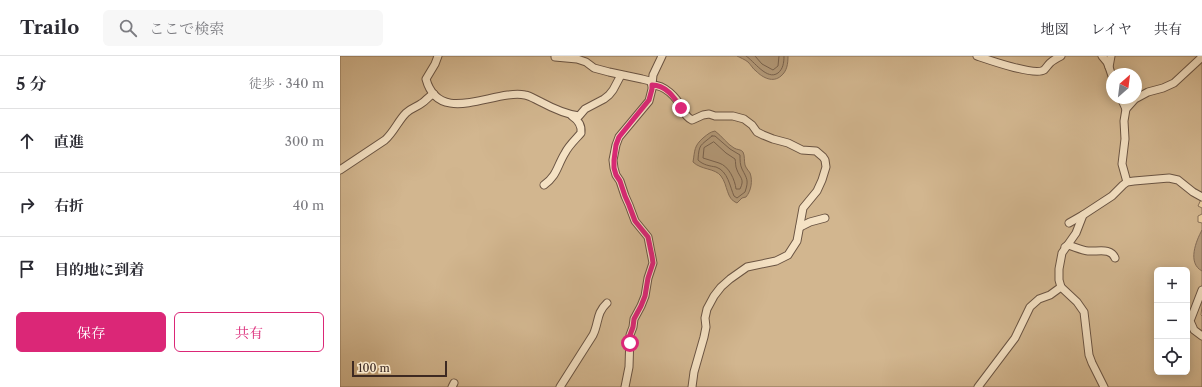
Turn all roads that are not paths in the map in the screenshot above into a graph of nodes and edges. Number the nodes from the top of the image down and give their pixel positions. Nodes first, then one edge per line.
1 (438, 56) edge
2 (662, 56) edge
3 (977, 56) edge
4 (1061, 56) edge
5 (1102, 56) edge
6 (1111, 56) edge
7 (555, 57) edge
8 (1202, 57) edge
9 (1109, 67) joint
10 (621, 75) junction
11 (652, 85) junction
12 (434, 94) junction
13 (1124, 104) edge
14 (1126, 109) junction
15 (569, 115) junction
16 (340, 170) edge
17 (1127, 182) junction
18 (544, 185) dead end
19 (1202, 197) edge
20 (1083, 215) junction
21 (825, 218) dead end
22 (1069, 223) dead end
23 (800, 227) junction
24 (1065, 248) junction
25 (1115, 258) dead end
26 (1061, 287) junction
27 (1202, 290) edge
28 (606, 303) dead end
29 (1202, 336) edge
30 (560, 387) edge
31 (625, 387) edge
32 (692, 387) edge
33 (978, 387) edge
34 (1104, 387) edge

1 - 12 lane
2 - 11 lane
3 - 4 lane
5 - 9 lane
6 - 9 lane
7 - 10 lane
8 - 14 lane
10 - 11 lane
10 - 15 lane
11 - 23 lane
11 - 31 lane
12 - 15 lane
12 - 16 lane
13 - 14 lane
14 - 17 lane
15 - 18 lane
17 - 19 lane
17 - 20 lane
20 - 22 lane
20 - 24 lane
21 - 23 lane
23 - 32 lane
24 - 25 lane
24 - 26 lane
26 - 33 lane
26 - 34 lane
27 - 29 lane
28 - 30 lane

